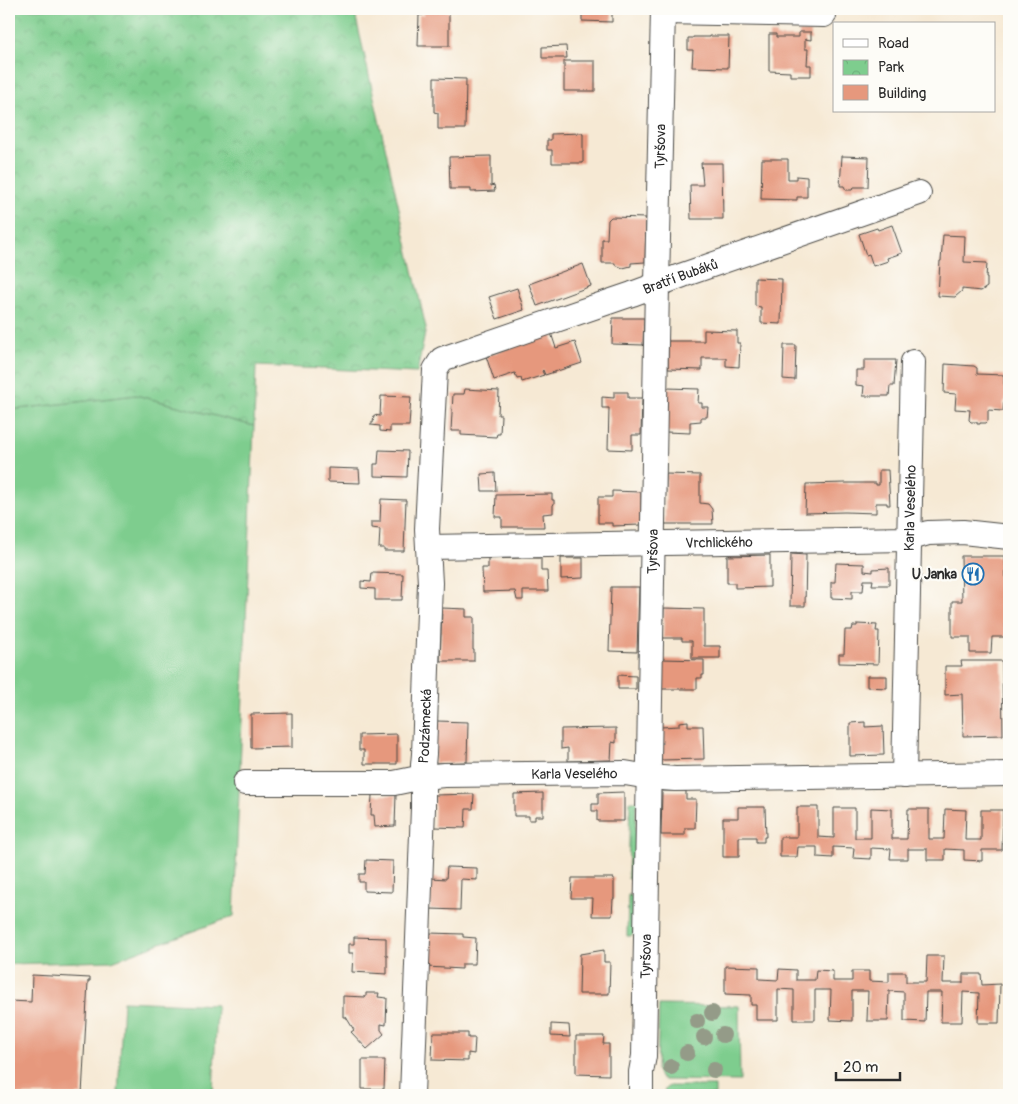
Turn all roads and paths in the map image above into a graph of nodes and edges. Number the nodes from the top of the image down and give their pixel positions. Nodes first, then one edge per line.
1 (663, 11) edge
2 (824, 15) dead end
3 (919, 193) dead end
4 (657, 284) junction
5 (442, 358) joint
6 (913, 362) dead end
7 (1009, 537) edge
8 (908, 539) junction
9 (653, 543) junction
10 (428, 547) junction
11 (1009, 774) edge
12 (904, 776) junction
13 (649, 777) junction
14 (423, 778) junction
15 (245, 783) dead end
16 (412, 1095) edge
17 (641, 1095) edge

1 - 2 street
1 - 4 street, Tyršova
3 - 4 street, Bratří Bubáků
4 - 5 street, Bratří Bubáků
4 - 9 street, Tyršova
5 - 10 street, Podzámecká
6 - 8 street, Karla Veselého
7 - 8 street, Vrchlického
8 - 9 street, Vrchlického
8 - 12 street, Karla Veselého
9 - 10 street, Vrchlického
9 - 13 street, Tyršova
10 - 14 street, Podzámecká
11 - 12 street, Karla Veselého
12 - 13 street, Karla Veselého
13 - 14 street, Karla Veselého
13 - 17 street, Tyršova
14 - 15 street, Karla Veselého
14 - 16 street, Podzámecká

